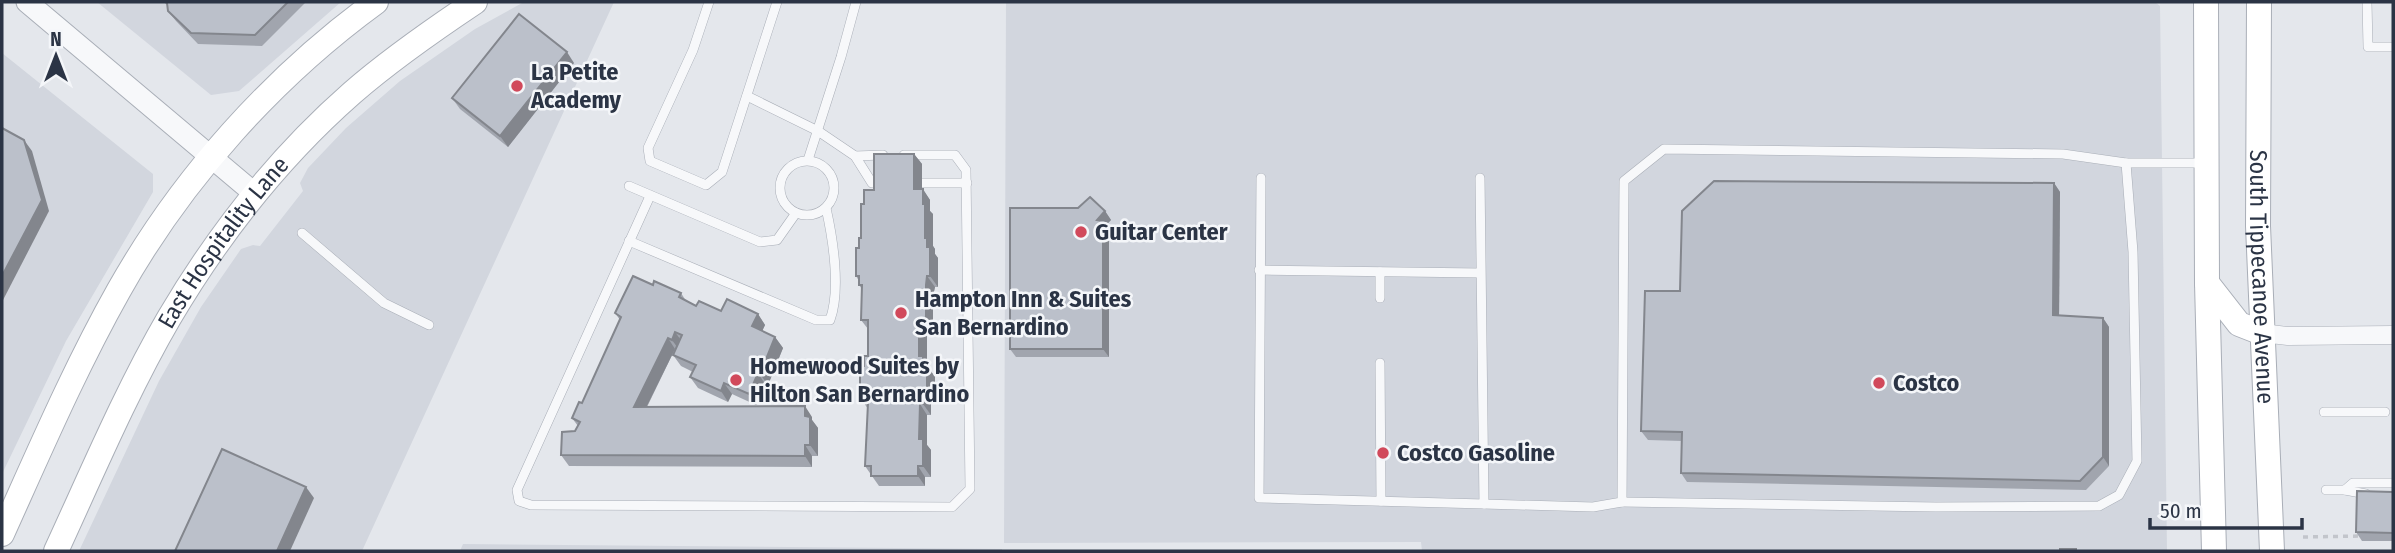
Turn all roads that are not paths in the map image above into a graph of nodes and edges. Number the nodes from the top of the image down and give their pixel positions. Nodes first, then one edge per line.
1 (27, 2) edge
2 (376, 2) edge
3 (475, 2) edge
4 (709, 2) edge
5 (777, 2) edge
6 (856, 2) edge
7 (2206, 2) edge
8 (2259, 2) edge
9 (2367, 2) edge
10 (2393, 47) edge
11 (747, 96) junction
12 (818, 131) junction
13 (855, 156) junction
14 (211, 158) junction
15 (808, 160) junction
16 (2126, 163) junction
17 (2206, 163) junction
18 (1261, 178) dead end
19 (1480, 178) dead end
20 (967, 183) junction
21 (629, 186) dead end
22 (255, 194) junction
23 (650, 195) junction
24 (826, 208) junction
25 (796, 213) junction
26 (302, 233) dead end
27 (629, 241) junction
28 (1259, 270) junction
29 (1380, 272) junction
30 (1480, 273) junction
31 (2207, 283) junction
32 (1380, 298) dead end
33 (429, 325) dead end
34 (2262, 333) junction
35 (2393, 335) edge
36 (1380, 363) dead end
37 (2324, 412) dead end
38 (2385, 412) dead end
39 (2393, 483) edge
40 (2326, 490) dead end
41 (2345, 490) junction
42 (2371, 494) edge
43 (1381, 501) junction
44 (1622, 502) junction
45 (1484, 504) junction
46 (2, 534) edge
47 (56, 551) edge
48 (2214, 551) edge
49 (2272, 551) edge

1 - 14 street
2 - 14 main road
3 - 22 main road, East Hospitality Lane
4 - 11 lane
5 - 11 lane
6 - 12 lane
7 - 17 main road
8 - 34 main road, South Tippecanoe Avenue
9 - 10 lane
11 - 12 lane
12 - 13 lane
12 - 15 lane
13 - 20 lane
13 - 20 lane
14 - 22 street
14 - 46 main road
15 - 24 lane
15 - 25 lane
16 - 17 lane
16 - 44 lane
16 - 44 lane
17 - 31 main road
18 - 28 lane
19 - 30 lane
20 - 27 lane
21 - 23 lane
22 - 47 main road, East Hospitality Lane
23 - 25 lane
23 - 27 lane
24 - 25 lane
24 - 27 lane
26 - 33 lane
28 - 29 lane
28 - 43 lane
29 - 30 lane
29 - 32 lane
30 - 45 lane
31 - 34 main road
31 - 48 main road
34 - 35 street
34 - 49 main road, South Tippecanoe Avenue
36 - 43 lane
37 - 38 lane
39 - 41 lane
40 - 41 lane
41 - 42 lane
43 - 45 lane
44 - 45 lane

